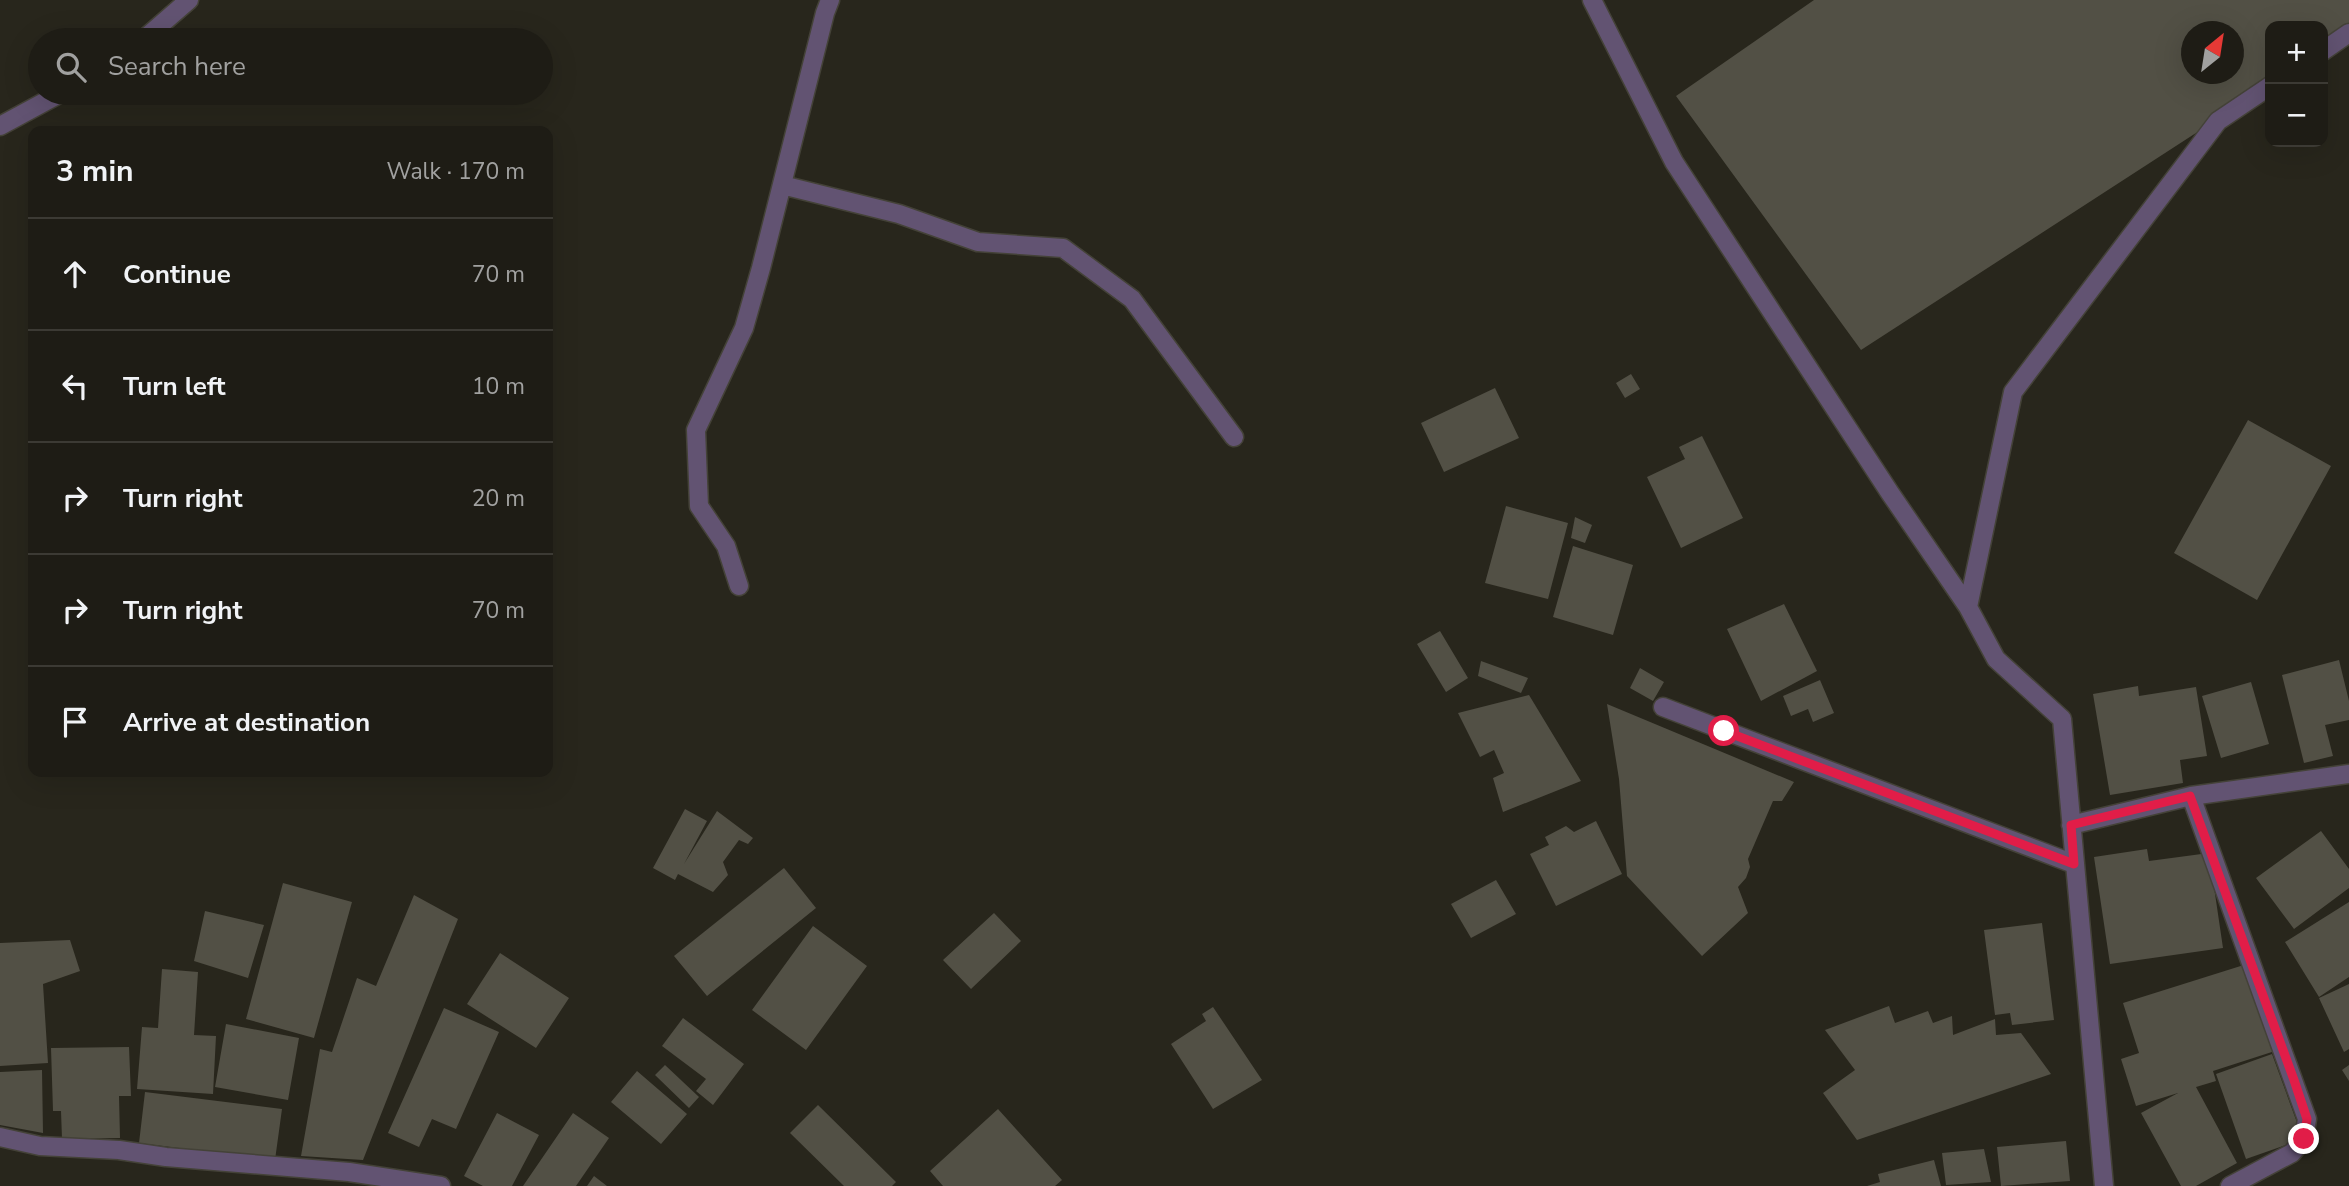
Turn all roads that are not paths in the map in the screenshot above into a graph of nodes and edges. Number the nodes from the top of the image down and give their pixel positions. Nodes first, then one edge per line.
1 (189, 0) edge
2 (830, 0) edge
3 (1592, 0) edge
4 (157, 28) edge
5 (2349, 33) edge
6 (2328, 48) edge
7 (2265, 89) edge
8 (39, 105) edge
9 (0, 126) edge
10 (782, 184) junction
11 (1234, 437) dead end
12 (739, 586) dead end
13 (1968, 607) junction
14 (1663, 707) dead end
15 (2349, 775) edge
16 (2190, 796) junction
17 (2071, 825) junction
18 (2074, 864) junction
19 (0, 1137) edge
20 (441, 1186) edge
21 (2104, 1186) edge
22 (2230, 1186) edge

1 - 4 street
2 - 10 street
3 - 13 street
5 - 6 street
7 - 13 street
8 - 9 street
10 - 11 street
10 - 12 street
13 - 17 street
14 - 18 street
15 - 16 street
16 - 17 street
16 - 22 street
17 - 18 street
18 - 21 street
19 - 20 street

